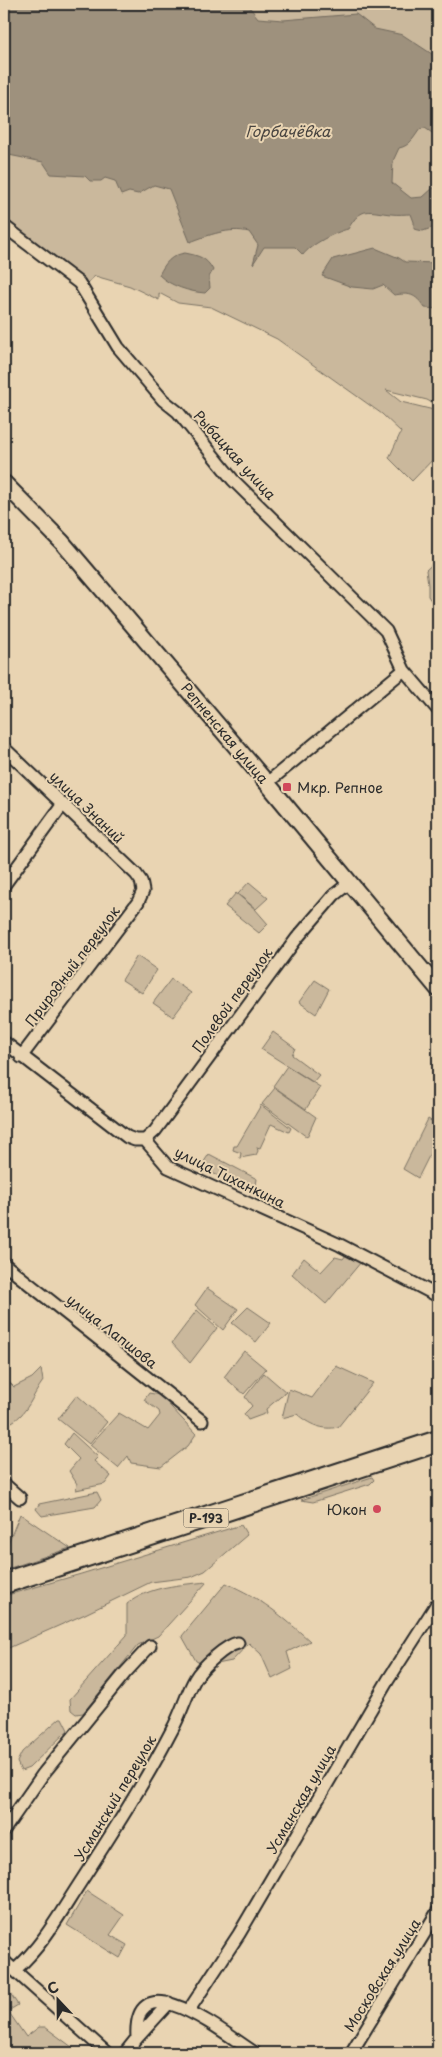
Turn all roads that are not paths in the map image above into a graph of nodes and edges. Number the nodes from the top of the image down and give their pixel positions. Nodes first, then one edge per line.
1 (4, 226) edge
2 (4, 483) edge
3 (404, 670) junction
4 (438, 710) edge
5 (4, 748) edge
6 (267, 783) junction
7 (62, 804) junction
8 (349, 883) junction
9 (4, 885) edge
10 (143, 891) joint
11 (438, 989) edge
12 (4, 1042) edge
13 (21, 1057) junction
14 (145, 1140) junction
15 (4, 1264) edge
16 (438, 1296) edge
17 (202, 1421) dead end
18 (438, 1441) edge
19 (4, 1484) edge
20 (20, 1498) dead end
21 (4, 1583) edge
22 (438, 1602) edge
23 (238, 1643) dead end
24 (150, 1646) dead end
25 (4, 1830) edge
26 (438, 1911) edge
27 (4, 1961) edge
28 (15, 1970) junction
29 (169, 2003) junction
30 (188, 2010) junction
31 (137, 2038) junction
32 (107, 2053) edge
33 (125, 2053) edge
34 (255, 2053) edge
35 (350, 2053) edge

1 - 3 street, Рыбацкая улица
2 - 6 street, Репненская улица
3 - 4 street, Рыбацкая улица
3 - 6 street
5 - 7 street, улица Знаний
6 - 8 street, Репненская улица
7 - 9 street
7 - 10 street, улица Знаний
8 - 11 street, Репненская улица
8 - 14 street, Полевой переулок
10 - 13 street, Природный переулок
12 - 13 street
13 - 14 street
14 - 16 street, улица Тиханкина
15 - 17 street, улица Лапшова
18 - 21 highway, Р-193
19 - 20 street
22 - 30 street, Усманская улица
23 - 28 street, Усманский переулок
24 - 25 street
26 - 35 street, Московская улица
27 - 28 street
28 - 32 street
29 - 30 street
29 - 31 street
29 - 31 street
30 - 34 street
31 - 33 street

